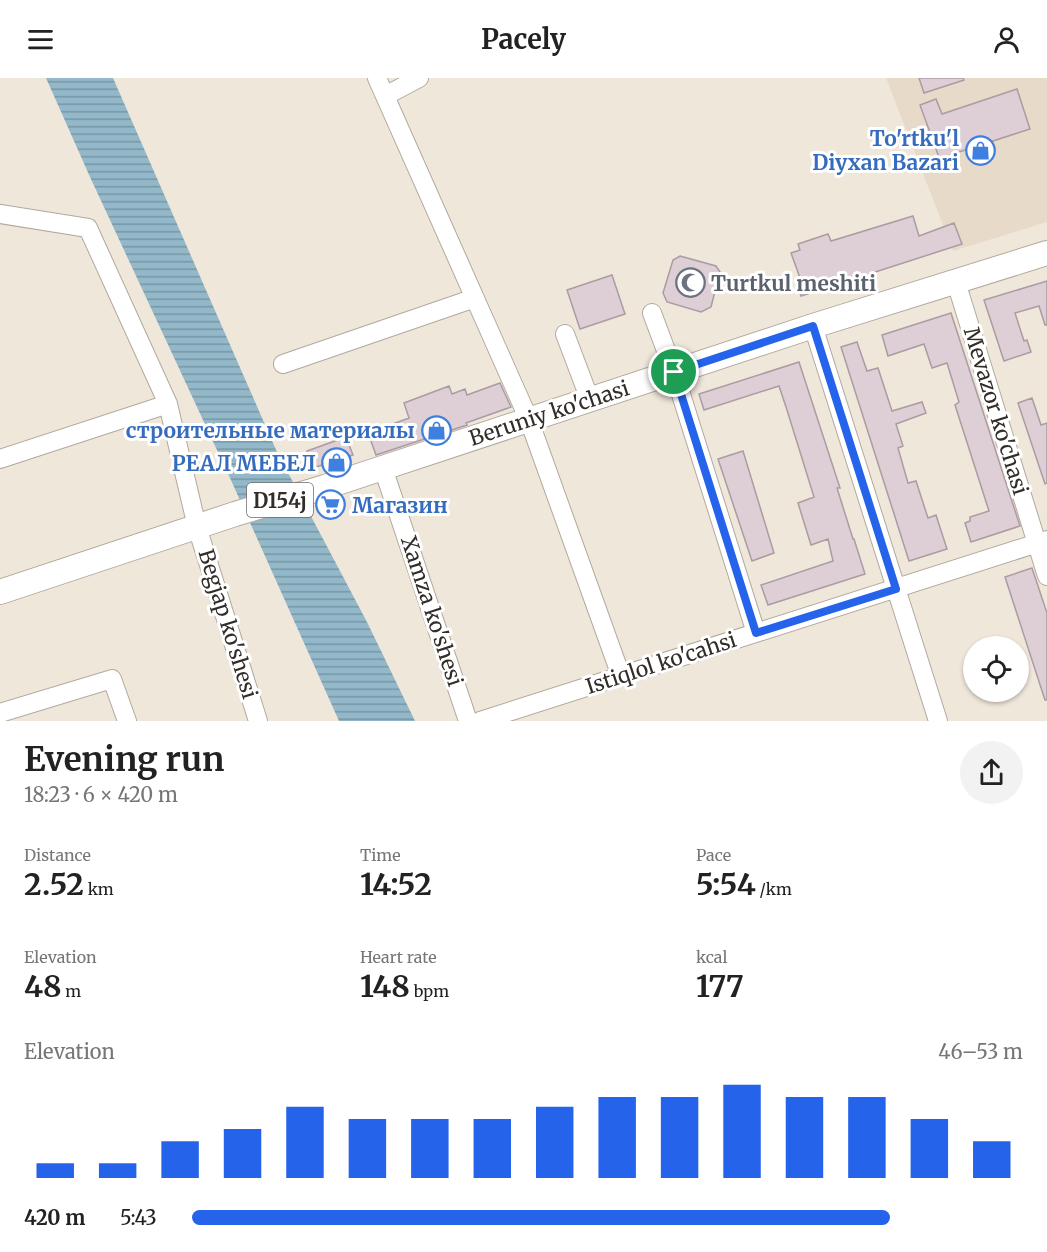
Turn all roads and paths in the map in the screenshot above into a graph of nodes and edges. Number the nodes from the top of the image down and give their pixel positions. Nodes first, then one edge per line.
1 (377, 78) edge
2 (418, 78) edge
3 (385, 96) junction
4 (0, 214) edge
5 (1047, 254) edge
6 (956, 282) junction
7 (475, 298) junction
8 (652, 313) dead end
9 (813, 326) junction
10 (565, 334) dead end
11 (283, 364) dead end
12 (674, 372) junction
13 (590, 400) junction
14 (168, 404) junction
15 (529, 420) junction
16 (0, 459) edge
17 (383, 468) junction
18 (197, 527) junction
19 (1042, 541) edge
20 (1047, 576) edge
21 (896, 589) junction
22 (0, 591) edge
23 (756, 633) junction
24 (621, 676) junction
25 (0, 712) edge
26 (126, 721) edge
27 (258, 721) edge
28 (468, 721) edge
29 (480, 721) edge
30 (938, 721) edge

1 - 3 street
2 - 3 street
3 - 7 street
4 - 14 street, Begjap ko'shesi
5 - 6 main road, Beruniy ko'chasi
6 - 9 main road, Beruniy ko'chasi
6 - 19 street, Mevazor ko'chasi
7 - 11 street
7 - 15 street
8 - 12 street
9 - 12 main road, Beruniy ko'chasi
9 - 21 street
10 - 13 street
12 - 13 main road, Beruniy ko'chasi
12 - 23 street
13 - 15 main road, Beruniy ko'chasi
14 - 16 street
14 - 18 street, Begjap ko'shesi
15 - 17 main road, Beruniy ko'chasi
15 - 24 street
17 - 18 main road, Beruniy ko'chasi / D154j
17 - 28 street, Xamza ko'shesi
18 - 22 main road
18 - 27 street, Begjap ko'shesi
19 - 20 street, Mevazor ko'chasi
19 - 21 street, Istiqlol ko'cahsi
21 - 23 street, Istiqlol ko'cahsi
21 - 30 street
23 - 24 street, Istiqlol ko'cahsi
24 - 29 street, Istiqlol ko'cahsi
25 - 26 street

